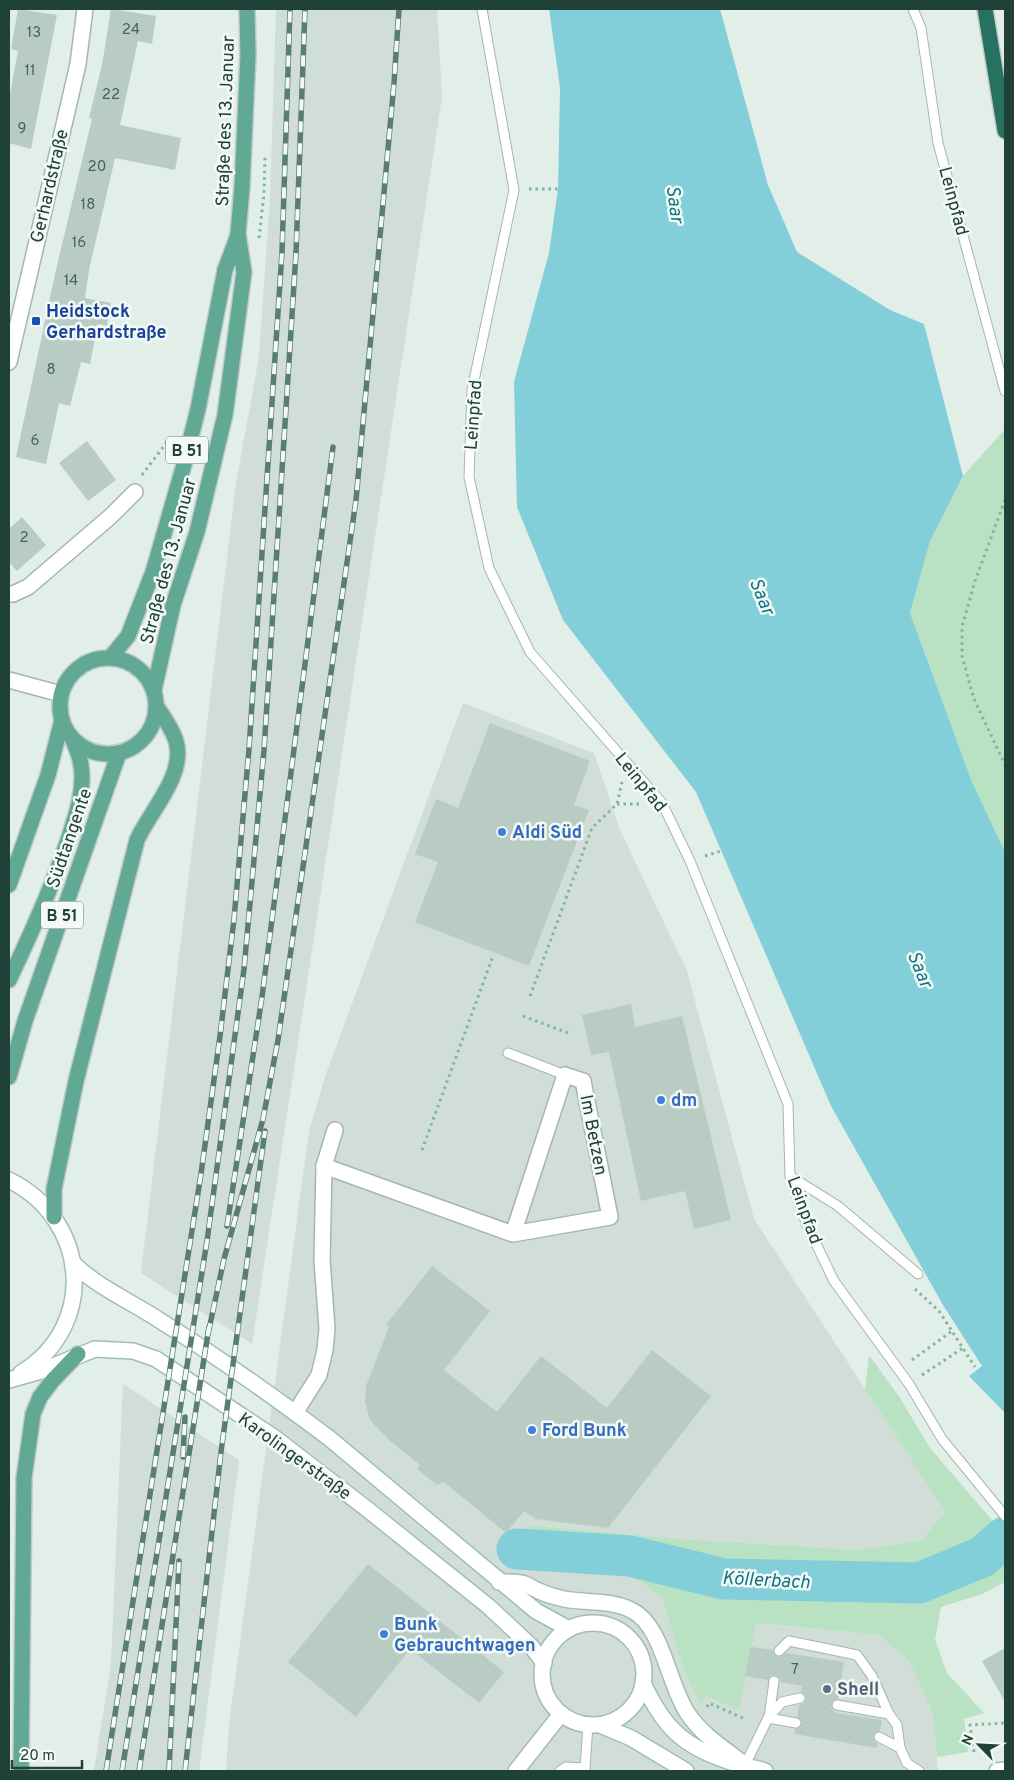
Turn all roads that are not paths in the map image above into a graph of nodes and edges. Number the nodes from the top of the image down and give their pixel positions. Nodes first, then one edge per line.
1 (86, 9) edge
2 (247, 9) edge
3 (482, 9) edge
4 (913, 9) edge
5 (985, 9) edge
6 (1005, 131) edge
7 (238, 234) junction
8 (9, 362) edge
9 (1005, 391) edge
10 (135, 492) road end
11 (9, 594) edge
12 (111, 657) junction
13 (9, 680) edge
14 (154, 690) junction
15 (61, 694) junction
16 (157, 707) junction
17 (62, 720) junction
18 (73, 740) junction
19 (119, 754) junction
20 (9, 885) edge
21 (9, 980) edge
22 (508, 1053) dead end
23 (565, 1075) junction
24 (9, 1078) edge
25 (335, 1130) dead end
26 (324, 1166) junction
27 (790, 1176) junction
28 (9, 1180) edge
29 (54, 1217) junction
30 (513, 1234) junction
31 (73, 1264) junction
32 (918, 1274) dead end
33 (78, 1354) junction
34 (9, 1380) edge
35 (295, 1412) junction
36 (1005, 1516) edge
37 (499, 1582) junction
38 (570, 1629) junction
39 (779, 1651) dead end
40 (544, 1662) junction
41 (774, 1681) dead end
42 (643, 1683) junction
43 (800, 1698) dead end
44 (837, 1705) dead end
45 (561, 1714) junction
46 (889, 1714) junction
47 (768, 1718) junction
48 (796, 1723) dead end
49 (594, 1725) junction
50 (879, 1738) dead end
51 (900, 1748) junction
52 (745, 1765) junction
53 (583, 1770) edge
54 (1005, 1770) edge
55 (21, 1771) edge
56 (516, 1771) edge
57 (560, 1771) edge
58 (686, 1771) edge
59 (765, 1771) edge
60 (919, 1771) edge
61 (997, 1771) edge

1 - 8 main road, Gerhardstraße
2 - 7 main road, Straße des 13. Januar
3 - 27 lane, Leinpfad
4 - 9 lane, Leinpfad
5 - 6 highway
7 - 12 main road, Straße des 13. Januar / B 51
7 - 14 main road, Straße des 13. Januar
10 - 11 main road
12 - 14 main road
12 - 15 main road
13 - 15 main road
14 - 16 main road
15 - 17 main road
16 - 19 main road
16 - 29 main road
17 - 18 main road
17 - 20 main road
18 - 19 main road
18 - 21 main road, Südtangente / B 51
19 - 24 main road, Südtangente / B 51
22 - 23 lane
23 - 30 main road, Im Betzen
23 - 30 main road, Im Betzen
25 - 26 main road
26 - 30 main road, Im Betzen
26 - 35 main road
27 - 32 lane
27 - 36 lane, Leinpfad
28 - 29 main road, Karolingerstraße
29 - 31 main road, Karolingerstraße
31 - 34 main road, Karolingerstraße
31 - 35 main road, Karolingerstraße
33 - 34 main road, Karolingerstraße
33 - 40 main road, Karolingerstraße
33 - 55 main road
35 - 37 main road, Karolingerstraße
37 - 38 main road, Karolingerstraße
37 - 52 main road
38 - 40 main road
38 - 42 main road
39 - 46 lane
40 - 45 main road
41 - 47 lane
42 - 49 main road
42 - 52 main road
43 - 47 lane
44 - 46 lane
45 - 49 main road
45 - 56 main road
46 - 51 lane
47 - 48 lane
47 - 52 lane
49 - 53 lane
49 - 58 main road
50 - 51 lane
51 - 60 lane
52 - 59 main road
53 - 57 lane
54 - 61 main road

